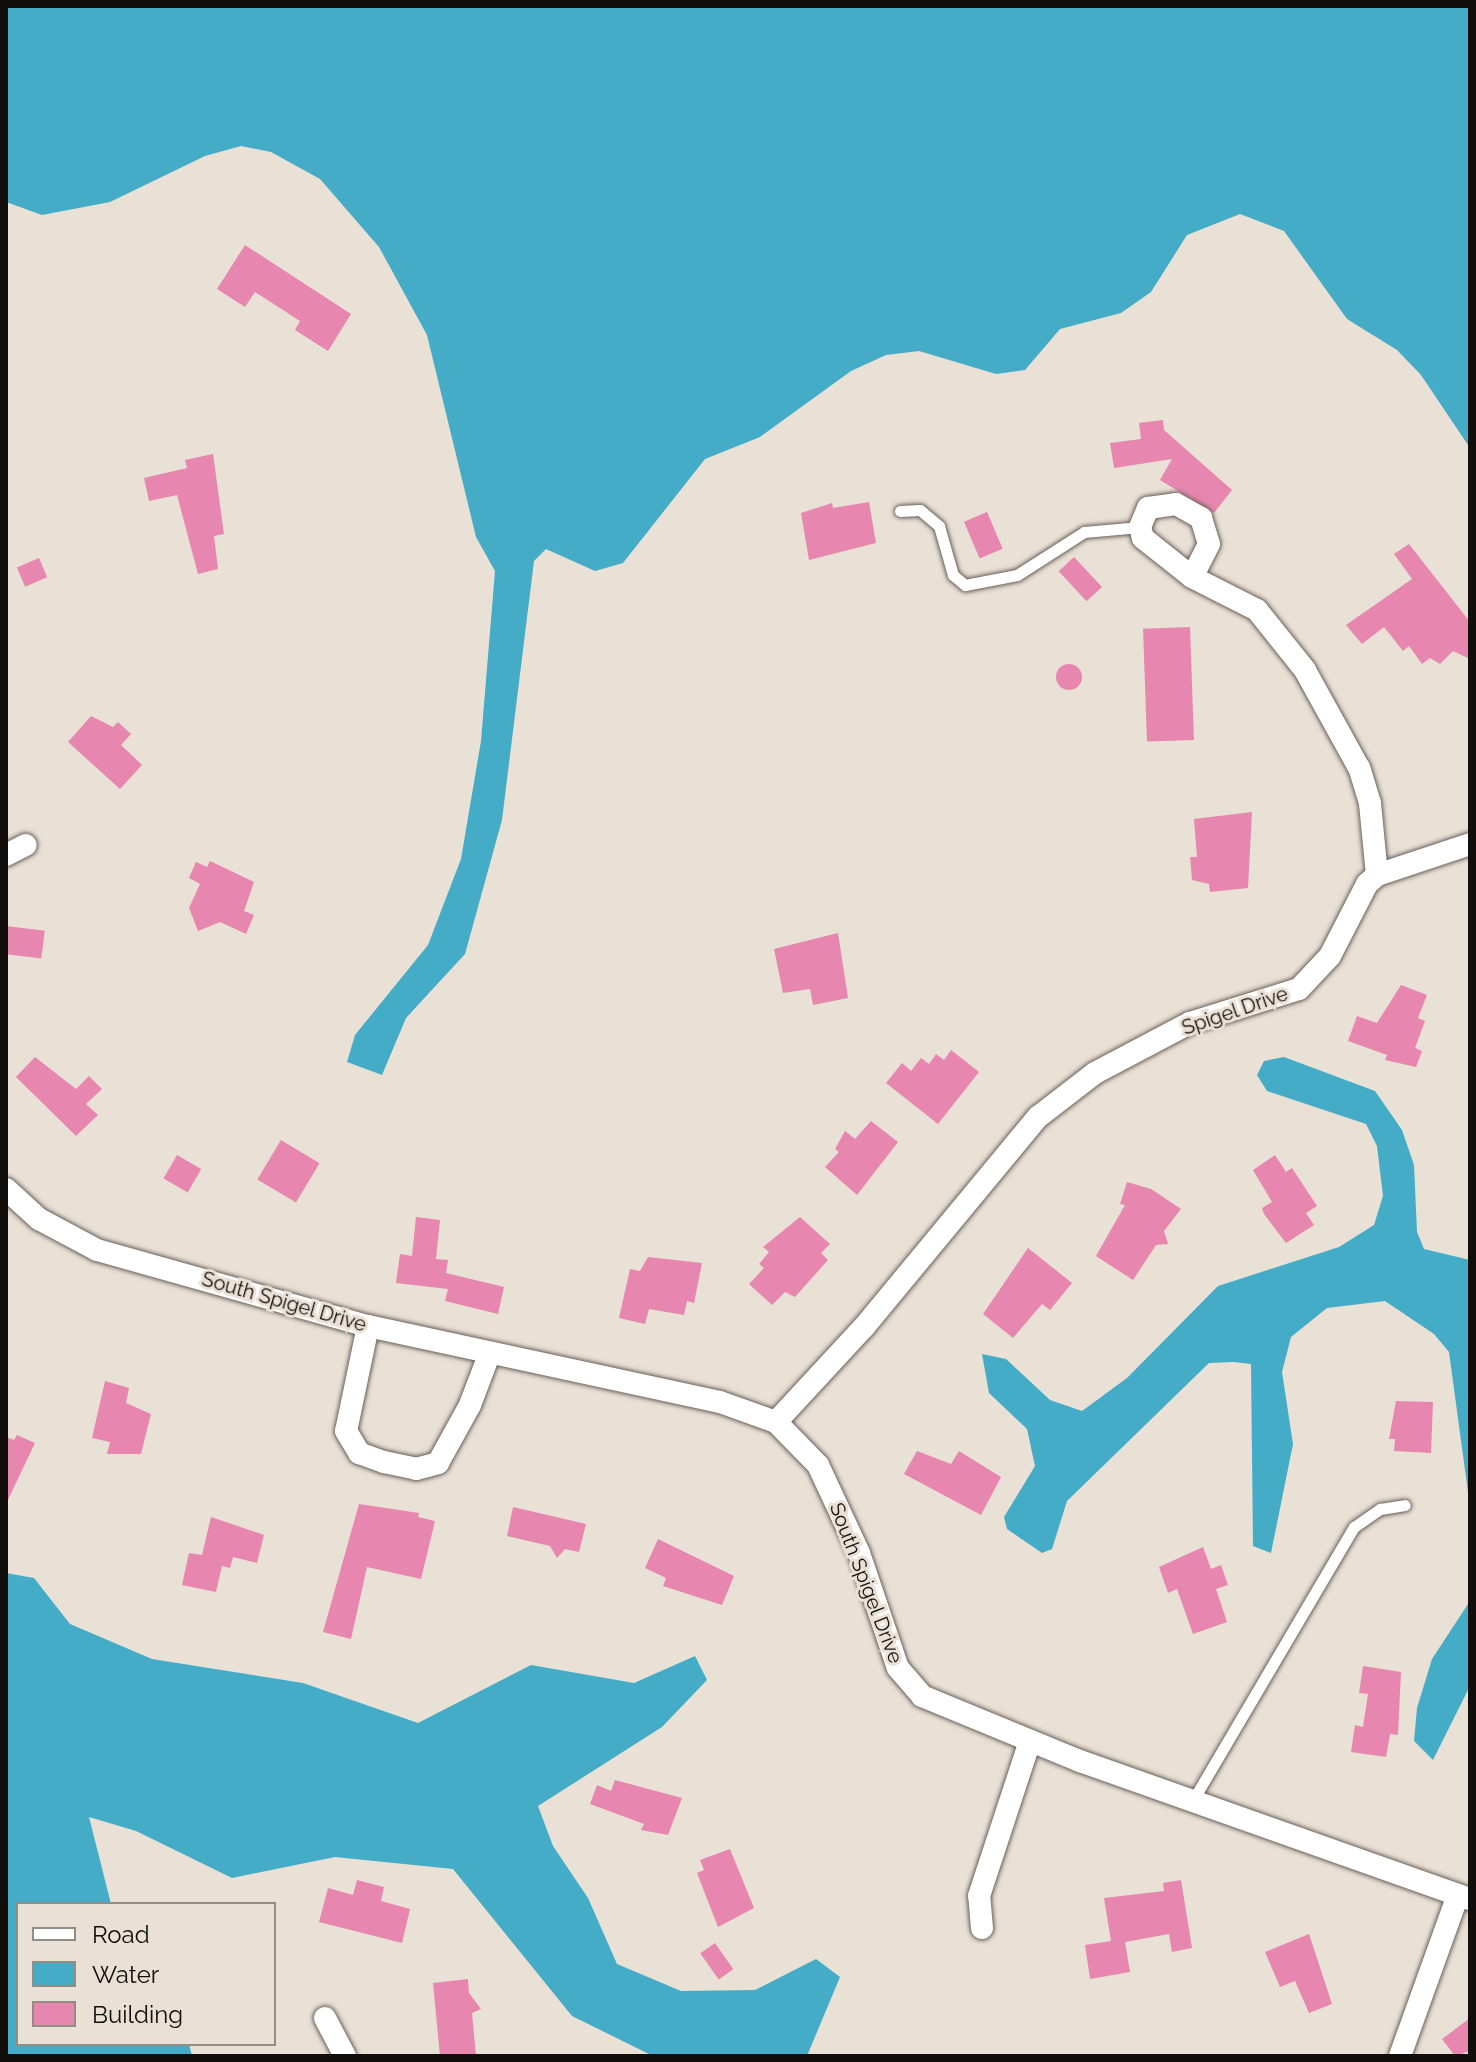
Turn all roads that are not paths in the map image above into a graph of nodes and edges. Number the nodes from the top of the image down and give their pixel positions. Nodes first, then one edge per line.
1 (900, 511) dead end
2 (1140, 527) junction
3 (1192, 577) junction
4 (1470, 844) edge
5 (1377, 875) junction
6 (6, 1189) edge
7 (368, 1326) junction
8 (489, 1355) junction
9 (776, 1422) junction
10 (1405, 1505) dead end
11 (1030, 1741) junction
12 (1193, 1800) junction
13 (1464, 1897) edge
14 (982, 1928) dead end
15 (325, 2018) dead end
16 (345, 2056) edge
17 (1400, 2056) edge

1 - 2 lane
2 - 3 street
2 - 3 street
3 - 5 street
4 - 5 street
5 - 9 street, Spigel Drive
6 - 7 street, South Spigel Drive
7 - 8 street, South Spigel Drive
7 - 8 street
8 - 9 street, South Spigel Drive
9 - 11 street, South Spigel Drive
10 - 12 lane
11 - 12 street, South Spigel Drive
11 - 14 street
12 - 13 street, South Spigel Drive
13 - 17 street
15 - 16 street

